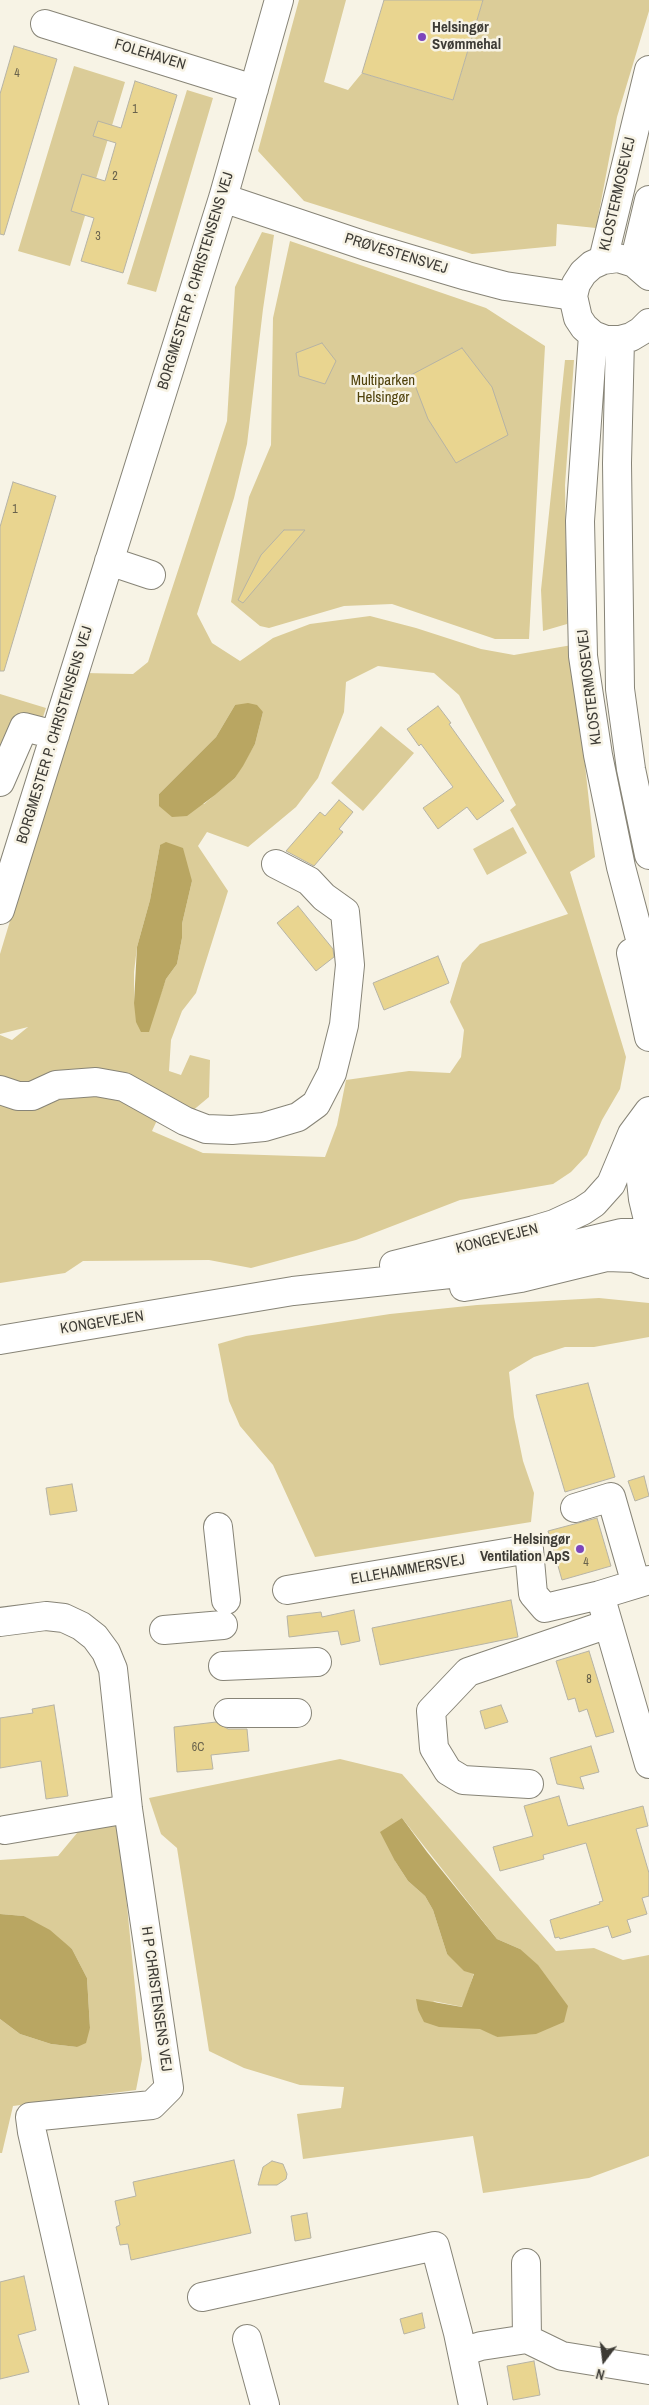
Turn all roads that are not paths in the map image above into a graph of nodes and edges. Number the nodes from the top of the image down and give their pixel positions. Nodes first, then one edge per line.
1 (278, 0) edge
2 (45, 24) dead end
3 (649, 70) edge
4 (254, 89) junction
5 (223, 198) junction
6 (649, 200) edge
7 (603, 260) junction
8 (641, 270) edge
9 (574, 296) junction
10 (649, 323) edge
11 (593, 335) junction
12 (620, 340) junction
13 (110, 561) junction
14 (150, 575) dead end
15 (55, 735) junction
16 (0, 782) edge
17 (647, 842) edge
18 (276, 864) dead end
19 (621, 867) junction
20 (0, 910) edge
21 (649, 973) edge
22 (649, 1037) edge
23 (0, 1090) edge
24 (649, 1116) edge
25 (649, 1224) edge
26 (649, 1238) edge
27 (649, 1264) edge
28 (293, 1291) junction
29 (0, 1340) edge
30 (575, 1508) dead end
31 (218, 1527) dead end
32 (643, 1582) edge
33 (287, 1590) dead end
34 (600, 1595) junction
35 (0, 1622) edge
36 (608, 1624) junction
37 (164, 1630) dead end
38 (317, 1662) dead end
39 (223, 1666) dead end
40 (228, 1713) dead end
41 (297, 1713) dead end
42 (649, 1764) edge
43 (529, 1784) dead end
44 (128, 1809) junction
45 (5, 1830) dead end
46 (526, 2263) dead end
47 (202, 2297) dead end
48 (247, 2339) dead end
49 (527, 2339) junction
50 (462, 2352) junction
51 (649, 2370) edge
52 (94, 2405) edge
53 (265, 2405) edge
54 (473, 2405) edge

1 - 4 main road, BORGMESTER P. CHRISTENSENS VEJ
2 - 4 main road, FOLEHAVEN
3 - 7 main road, KLOSTERMOSEVEJ
4 - 5 main road, BORGMESTER P. CHRISTENSENS VEJ
5 - 9 main road, PRØVESTENSVEJ
5 - 13 main road, BORGMESTER P. CHRISTENSENS VEJ
6 - 8 main road, KLOSTERMOSEVEJ
7 - 8 main road
7 - 9 main road
9 - 11 main road
10 - 12 main road
11 - 12 main road
11 - 19 main road, KLOSTERMOSEVEJ
12 - 17 main road, KLOSTERMOSEVEJ
13 - 14 main road
13 - 15 main road, BORGMESTER P. CHRISTENSENS VEJ
15 - 16 main road
15 - 20 main road, BORGMESTER P. CHRISTENSENS VEJ
18 - 23 main road
19 - 21 main road, KLOSTERMOSEVEJ
19 - 22 main road
24 - 25 main road
24 - 28 main road, KONGEVEJEN
26 - 28 main road, KONGEVEJEN
27 - 28 main road
28 - 29 main road, KONGEVEJEN
30 - 32 main road
31 - 37 main road
32 - 34 main road, ELLEHAMMERSVEJ
33 - 34 main road, ELLEHAMMERSVEJ
34 - 36 main road
35 - 44 main road, H P CHRISTENSENS VEJ
36 - 42 main road
36 - 43 main road
38 - 39 main road
40 - 41 main road
44 - 45 main road
44 - 52 main road, H P CHRISTENSENS VEJ
46 - 49 main road
47 - 50 main road
48 - 53 main road
49 - 50 main road
49 - 51 main road
50 - 54 main road

